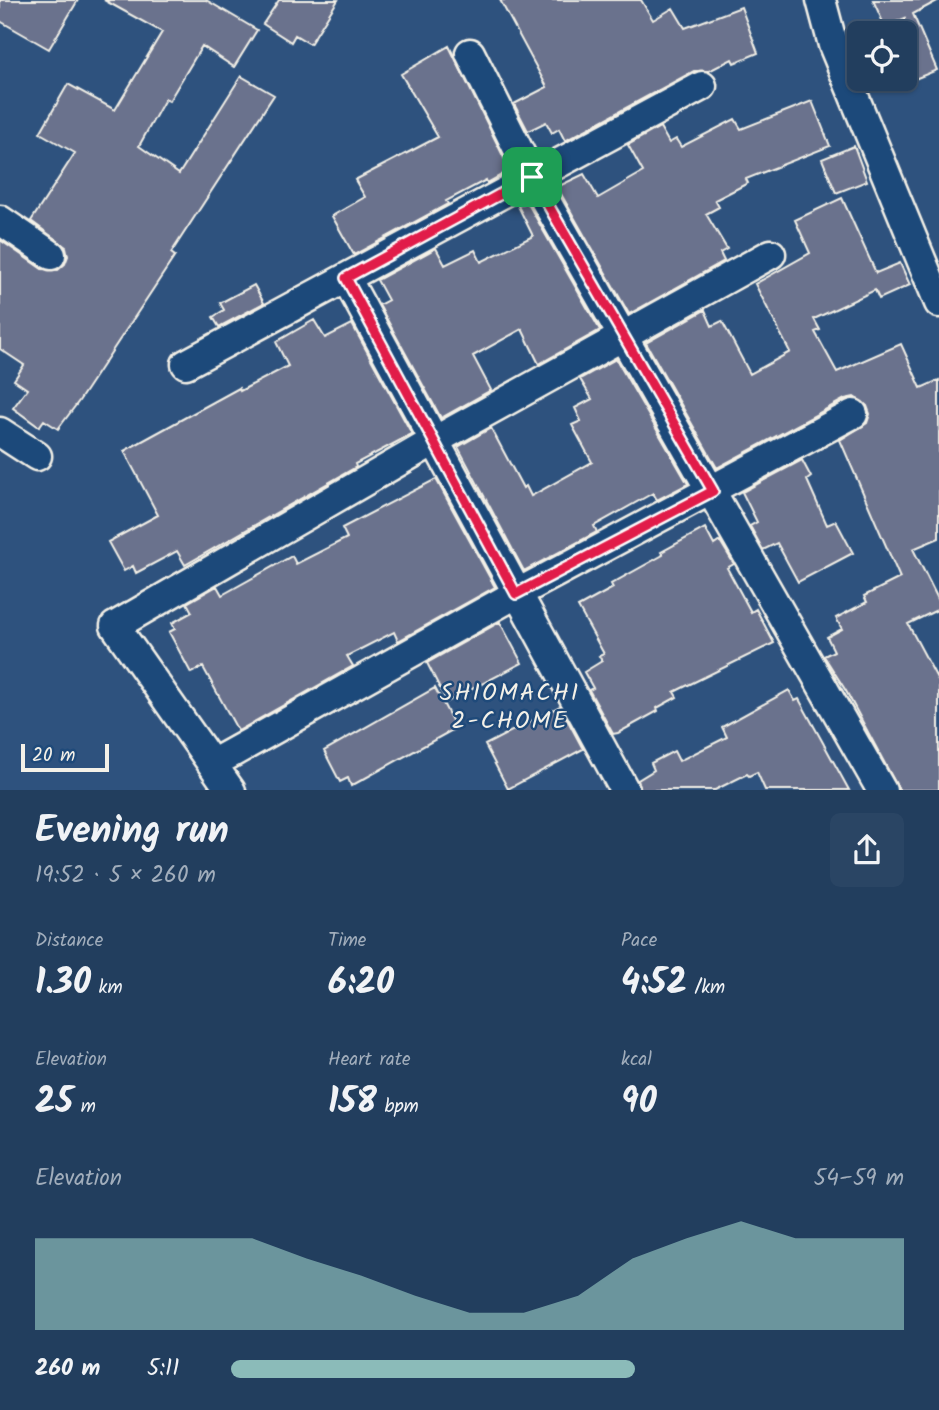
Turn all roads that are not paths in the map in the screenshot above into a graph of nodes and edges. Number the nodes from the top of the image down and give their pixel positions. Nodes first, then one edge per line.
1 (821, 0) edge
2 (470, 53) dead end
3 (702, 86) dead end
4 (532, 177) junction
5 (0, 220) edge
6 (771, 254) dead end
7 (51, 255) dead end
8 (346, 278) junction
9 (939, 303) edge
10 (623, 335) junction
11 (186, 365) dead end
12 (853, 414) dead end
13 (0, 432) edge
14 (434, 441) junction
15 (37, 456) dead end
16 (713, 491) junction
17 (516, 594) junction
18 (212, 764) junction
19 (231, 790) edge
20 (625, 790) edge
21 (882, 790) edge

1 - 9 street
2 - 4 street
3 - 4 street
4 - 8 street
4 - 10 street
5 - 7 street
6 - 10 street
8 - 11 street
8 - 14 street
10 - 14 street
10 - 16 street
12 - 16 street
13 - 15 street
14 - 17 street
14 - 18 street
16 - 17 street
16 - 21 street
17 - 18 street
17 - 20 street
18 - 19 street

